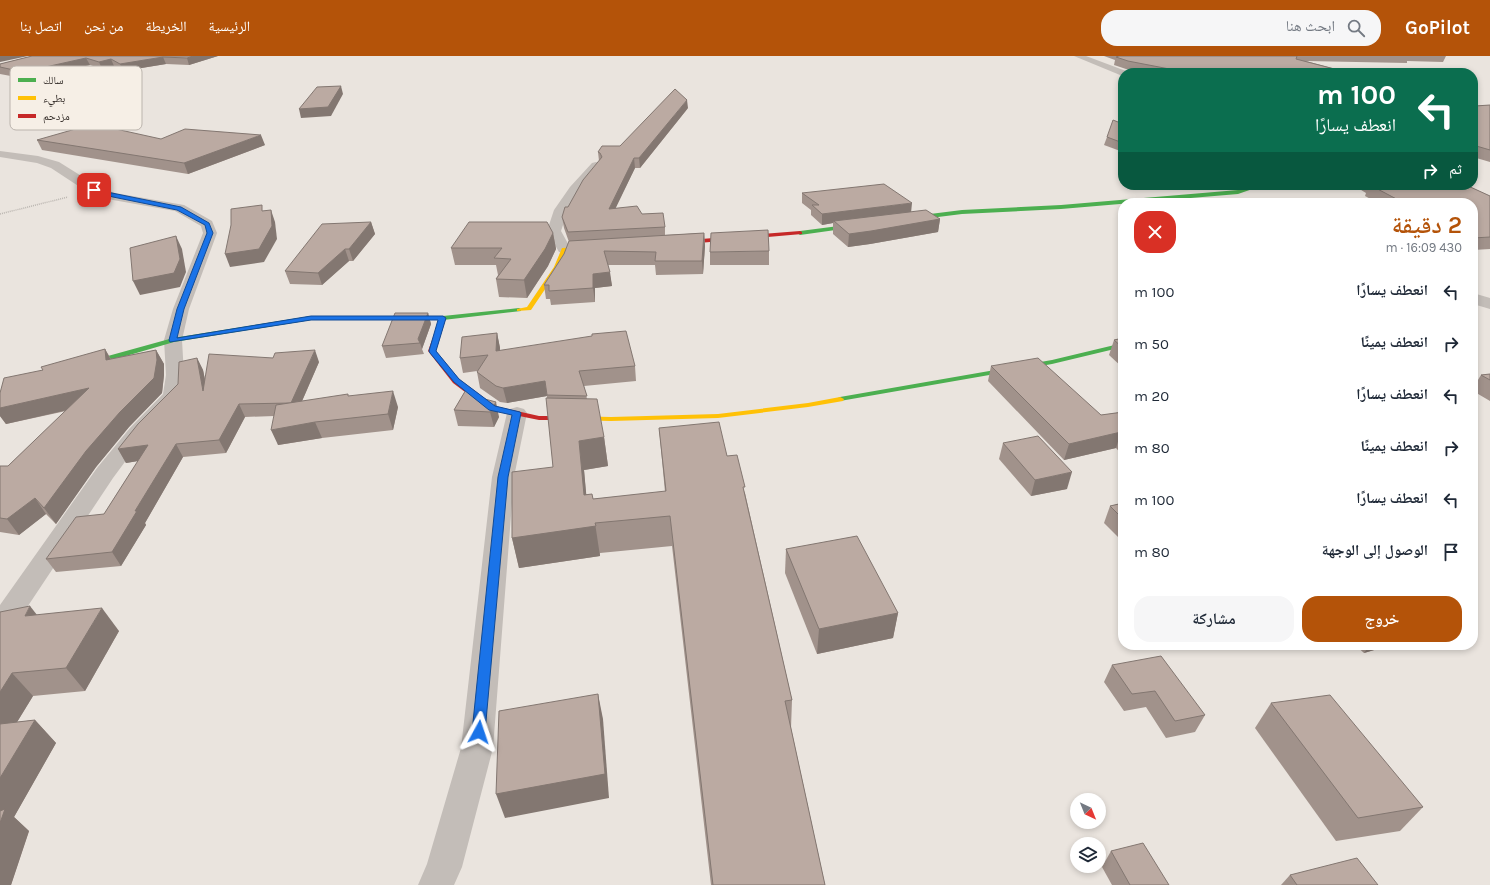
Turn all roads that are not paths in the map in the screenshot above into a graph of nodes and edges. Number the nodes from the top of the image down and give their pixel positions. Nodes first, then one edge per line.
1 (1078, 56) edge
2 (1118, 71) edge
3 (0, 154) edge
4 (596, 166) edge
5 (1245, 190) edge
6 (1167, 198) edge
7 (1118, 202) edge
8 (900, 220) edge
9 (869, 224) edge
10 (666, 243) edge
11 (603, 247) edge
12 (564, 250) junction
13 (1478, 300) edge
14 (1490, 304) edge
15 (443, 318) junction
16 (173, 340) junction
17 (1118, 345) edge
18 (75, 368) edge
19 (517, 413) junction
20 (0, 626) edge
21 (436, 885) edge

1 - 2 street
3 - 16 street
4 - 12 street
5 - 6 street
7 - 8 street
9 - 10 street
11 - 12 street
12 - 15 street
13 - 14 street
15 - 16 street
15 - 19 street
16 - 18 street
16 - 20 street
17 - 19 street
19 - 21 street

